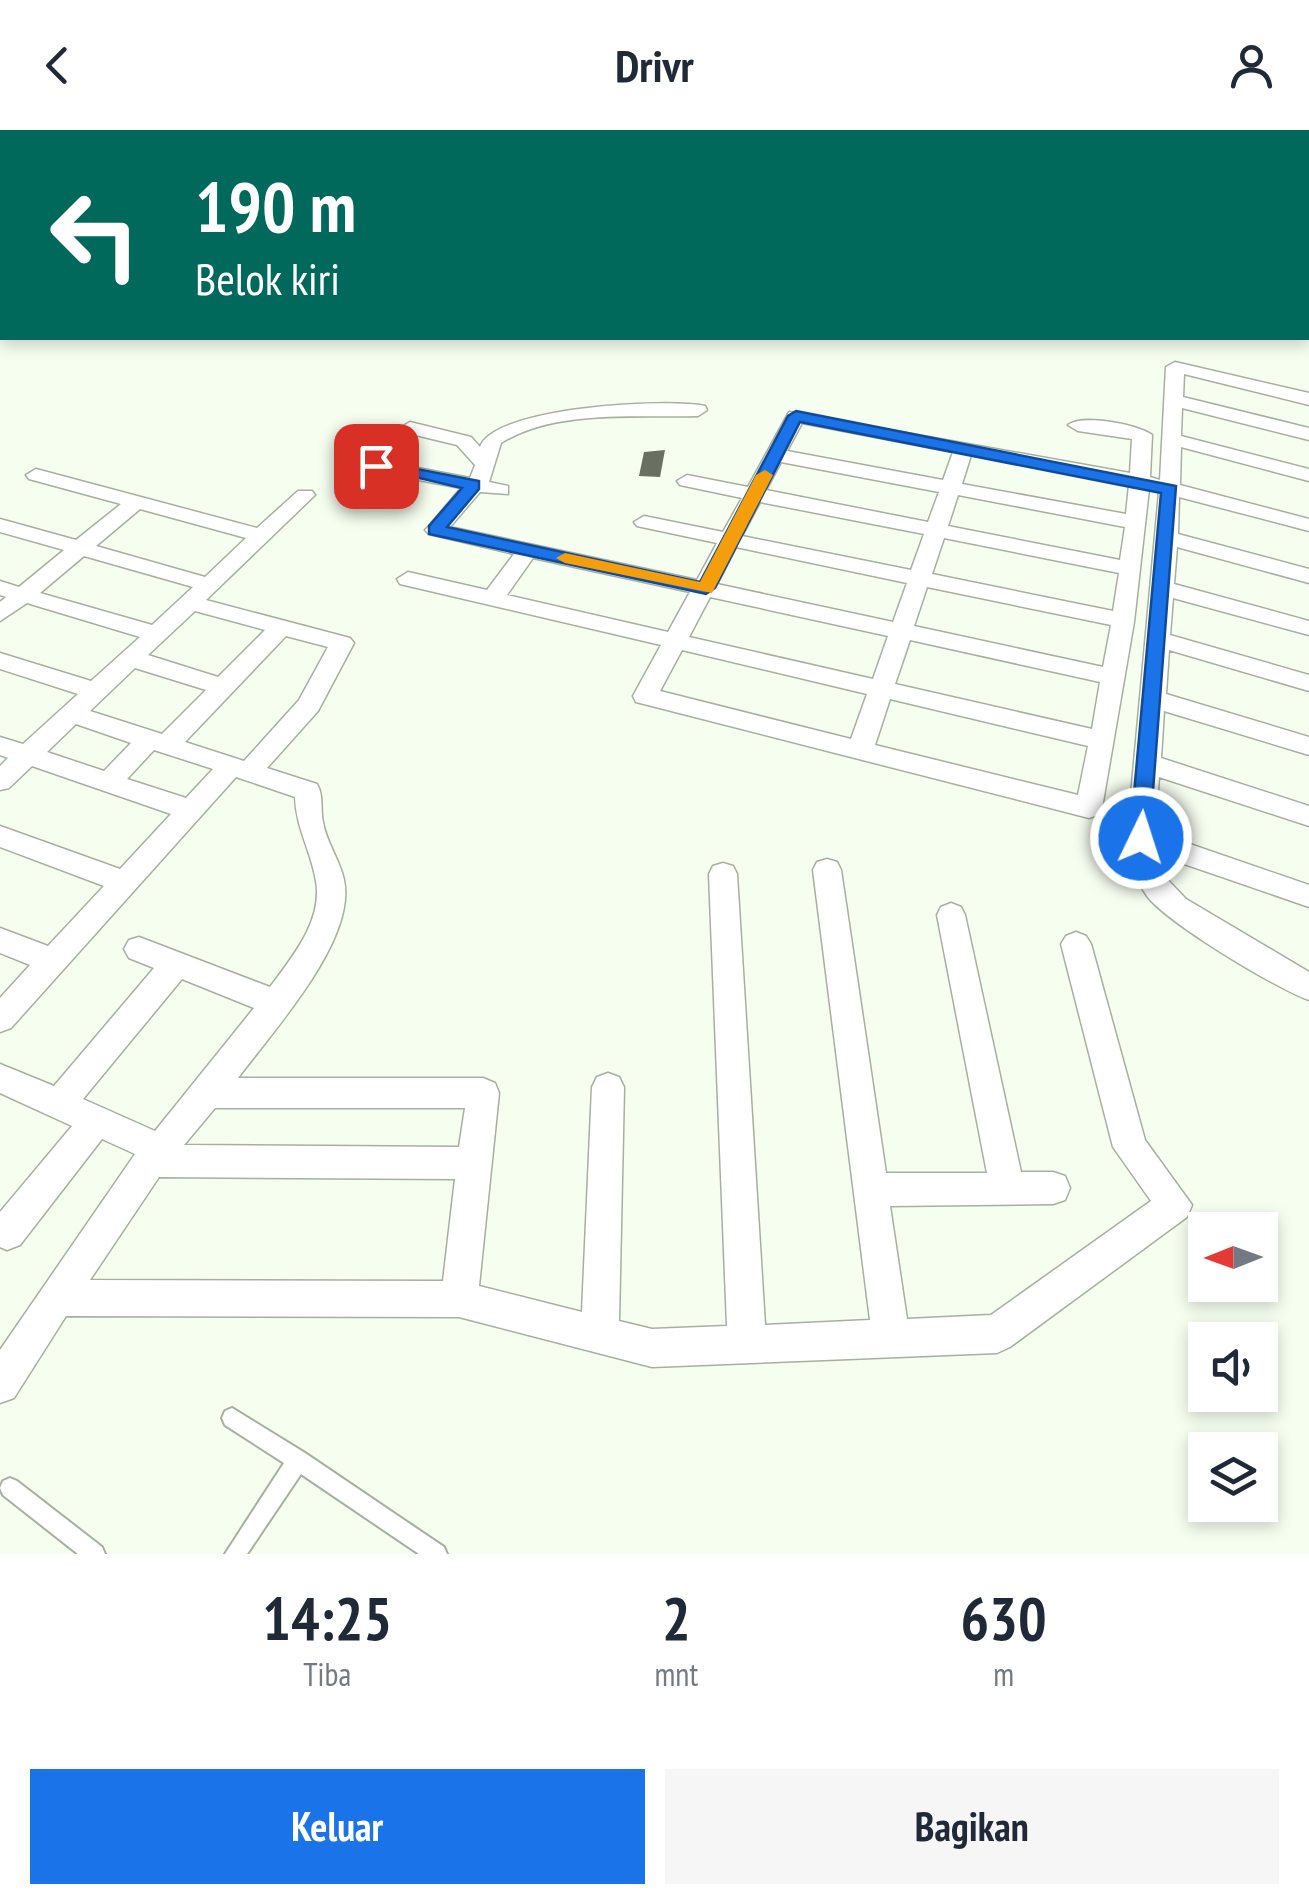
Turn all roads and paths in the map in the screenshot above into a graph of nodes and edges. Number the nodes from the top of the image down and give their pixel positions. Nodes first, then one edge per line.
1 (1309, 398) edge
2 (1174, 401) junction
3 (698, 410) dead end
4 (1078, 424) dead end
5 (410, 428) dead end
6 (1309, 434) edge
7 (1172, 439) junction
8 (964, 448) junction
9 (775, 455) junction
10 (486, 464) junction
11 (376, 466) dead end
12 (36, 475) dead end
13 (1309, 475) edge
14 (1140, 480) junction
15 (687, 482) dead end
16 (473, 485) junction
17 (950, 488) junction
18 (1170, 489) junction
19 (501, 490) dead end
20 (305, 495) dead end
21 (754, 495) junction
22 (136, 502) junction
23 (644, 522) dead end
24 (1134, 522) junction
25 (0, 525) edge
26 (1309, 525) edge
27 (933, 530) junction
28 (262, 536) junction
29 (1167, 538) junction
30 (731, 540) junction
31 (79, 548) junction
32 (528, 550) junction
33 (1128, 568) junction
34 (1309, 576) edge
35 (918, 578) junction
36 (408, 579) dead end
37 (209, 584) junction
38 (706, 588) junction
39 (1162, 588) junction
40 (11, 592) edge
41 (493, 598) junction
42 (190, 602) junction
43 (0, 614) edge
44 (1120, 620) junction
45 (280, 627) junction
46 (1309, 628) edge
47 (901, 631) junction
48 (156, 634) junction
49 (1158, 639) junction
50 (677, 640) junction
51 (131, 658) junction
52 (0, 661) edge
53 (1112, 677) junction
54 (1309, 683) edge
55 (223, 687) junction
56 (881, 688) junction
57 (95, 691) junction
58 (1152, 699) junction
59 (70, 714) junction
60 (1102, 740) junction
61 (159, 742) junction
62 (0, 746) edge
63 (1309, 746) edge
64 (860, 750) junction
65 (28, 756) junction
66 (1146, 763) junction
67 (240, 769) junction
68 (0, 781) edge
69 (108, 784) junction
70 (190, 810) junction
71 (1309, 816) edge
72 (0, 836) edge
73 (1141, 838) junction
74 (827, 870) dead end
75 (722, 874) dead end
76 (124, 882) junction
77 (1309, 896) edge
78 (952, 915) dead end
79 (0, 940) edge
80 (1076, 944) dead end
81 (139, 950) dead end
82 (52, 962) junction
83 (175, 964) junction
84 (1309, 987) edge
85 (276, 1002) junction
86 (0, 1019) edge
87 (0, 1078) edge
88 (608, 1087) dead end
89 (206, 1093) junction
90 (59, 1104) junction
91 (97, 1120) junction
92 (155, 1155) junction
93 (474, 1164) junction
94 (1053, 1188) dead end
95 (1007, 1189) junction
96 (870, 1190) junction
97 (0, 1229) edge
98 (58, 1298) junction
99 (459, 1299) junction
100 (600, 1335) junction
101 (891, 1338) junction
102 (747, 1344) junction
103 (0, 1384) edge
104 (232, 1418) dead end
105 (298, 1460) junction
106 (10, 1488) dead end
107 (96, 1554) edge
108 (235, 1554) edge
109 (437, 1554) edge

1 - 2 street
2 - 6 street
2 - 7 street
3 - 10 street
4 - 14 street
5 - 10 street
7 - 13 street
7 - 18 street
8 - 9 street
8 - 14 street
8 - 17 street
9 - 17 street
9 - 21 street
10 - 16 street
11 - 16 street
12 - 22 street
14 - 18 street
14 - 24 street
15 - 21 street
16 - 19 street
16 - 32 street
17 - 24 street
17 - 27 street
18 - 26 street
18 - 29 street
20 - 28 street
21 - 27 street
21 - 30 street
22 - 28 street
22 - 31 street
23 - 30 street
24 - 33 street
25 - 31 street
27 - 33 street
27 - 35 street
28 - 37 street
29 - 34 street
29 - 39 street
30 - 35 street
30 - 38 street
31 - 37 street
31 - 40 street
32 - 38 street
32 - 41 street
33 - 44 street
35 - 44 street
35 - 47 street
36 - 41 street
37 - 42 street
38 - 47 street
38 - 50 street
39 - 46 street
39 - 49 street
40 - 43 street
40 - 48 street
41 - 50 street
42 - 45 street
42 - 48 street
44 - 53 street
45 - 55 street
45 - 67 street
47 - 53 street
47 - 56 street
48 - 51 street
49 - 54 street
49 - 58 street
50 - 56 street
50 - 64 street
51 - 55 street
51 - 57 street
52 - 57 street
53 - 60 street
55 - 61 street
56 - 60 street
56 - 64 street
57 - 59 street
58 - 63 street
58 - 66 street
59 - 61 street
59 - 65 street
60 - 64 street
61 - 67 street
61 - 69 street
62 - 65 street
65 - 68 street
65 - 69 street
66 - 71 street
66 - 73 street
67 - 70 street
67 - 85 street
69 - 70 street
70 - 76 street
72 - 76 street
73 - 77 street
73 - 84 street
74 - 96 street
75 - 102 street
76 - 82 street
78 - 95 street
79 - 82 street
80 - 101 street
81 - 83 street
82 - 86 street
83 - 85 street
83 - 90 street
85 - 89 street
87 - 90 street
88 - 100 street
89 - 92 street
89 - 93 street
90 - 91 street
91 - 92 street
91 - 97 street
92 - 93 street
92 - 98 street
93 - 99 street
94 - 95 street
95 - 96 street
96 - 101 street
98 - 99 street
98 - 103 street
99 - 100 street
100 - 102 street
101 - 102 street
104 - 105 lane
105 - 108 lane
105 - 109 lane
106 - 107 lane

